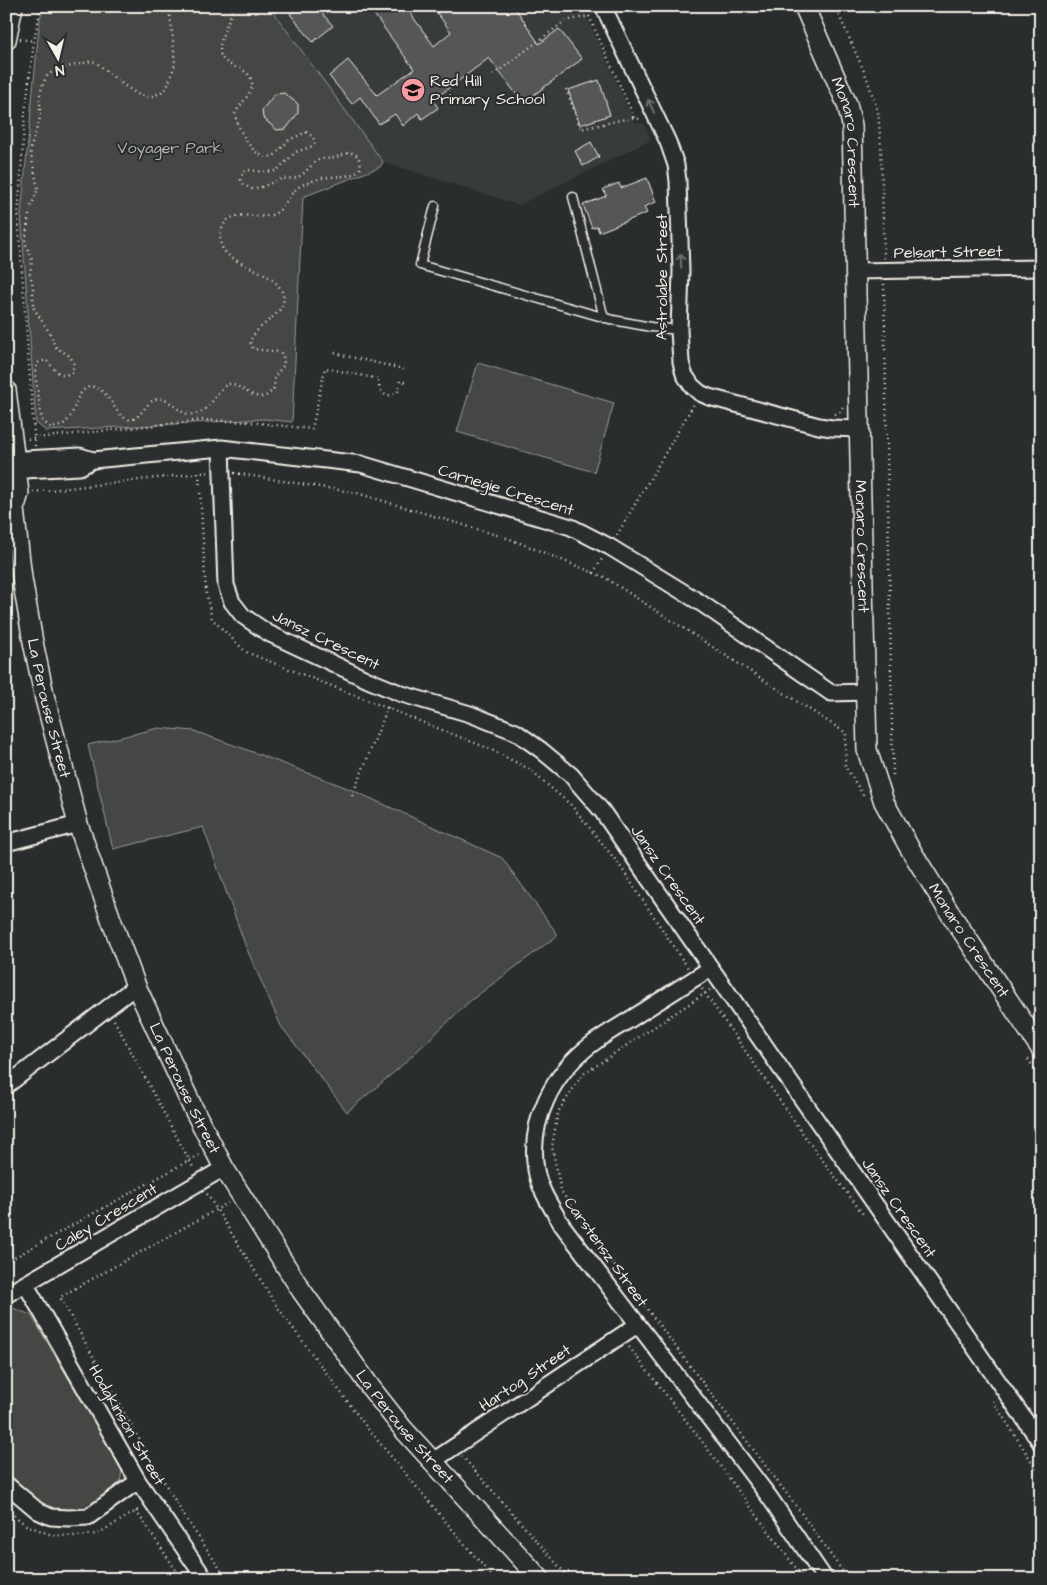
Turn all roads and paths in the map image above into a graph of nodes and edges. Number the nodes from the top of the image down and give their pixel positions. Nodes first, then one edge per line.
1 (13, 6) edge
2 (41, 6) edge
3 (172, 6) edge
4 (233, 6) edge
5 (804, 6) edge
6 (835, 6) edge
7 (599, 7) edge
8 (589, 16) junction
9 (6, 40) edge
10 (494, 75) dead end
11 (566, 89) dead end
12 (634, 117) junction
13 (649, 122) dead end
14 (573, 197) dead end
15 (435, 206) dead end
16 (1041, 268) edge
17 (884, 270) junction
18 (855, 271) junction
19 (604, 318) junction
20 (679, 330) junction
21 (335, 352) dead end
22 (407, 370) dead end
23 (405, 382) dead end
24 (6, 390) edge
25 (700, 393) junction
26 (844, 406) dead end
27 (828, 417) dead end
28 (859, 429) junction
29 (222, 448) junction
30 (11, 465) edge
31 (223, 471) junction
32 (199, 473) junction
33 (6, 487) edge
34 (25, 493) dead end
35 (14, 509) junction
36 (610, 547) junction
37 (593, 573) junction
38 (866, 692) junction
39 (388, 707) junction
40 (893, 785) dead end
41 (352, 796) dead end
42 (866, 799) dead end
43 (78, 824) junction
44 (6, 843) edge
45 (711, 968) junction
46 (695, 978) junction
47 (721, 982) junction
48 (136, 986) junction
49 (705, 993) junction
50 (108, 1008) junction
51 (1033, 1051) edge
52 (1041, 1079) edge
53 (6, 1086) edge
54 (214, 1147) junction
55 (190, 1161) junction
56 (224, 1168) junction
57 (200, 1182) junction
58 (242, 1196) junction
59 (216, 1210) junction
60 (868, 1220) dead end
61 (6, 1262) edge
62 (26, 1285) junction
63 (6, 1295) edge
64 (637, 1325) junction
65 (620, 1336) junction
66 (993, 1400) dead end
67 (1039, 1436) edge
68 (454, 1447) junction
69 (433, 1461) junction
70 (1041, 1476) edge
71 (138, 1480) junction
72 (6, 1484) edge
73 (136, 1511) dead end
74 (182, 1579) edge
75 (205, 1579) edge
76 (227, 1579) edge
77 (494, 1579) edge
78 (540, 1579) edge
79 (570, 1579) edge
80 (804, 1579) edge
81 (825, 1579) edge
82 (848, 1579) edge

1 - 9 street
2 - 23 path
3 - 4 path
5 - 18 street, Monaro Crescent
6 - 17 path
7 - 8 path
20 -> 7 street, Astrolabe Street
8 - 10 path
8 - 12 path
11 - 12 path
12 - 13 path
14 - 19 lane
15 - 19 lane
16 - 17 street, Pelsart Street
17 - 18 street, Pelsart Street
17 - 40 path
18 - 28 street, Monaro Crescent
19 - 20 lane
20 - 25 street, Astrolabe Street
21 - 22 path
24 - 30 street, La Perouse Street
25 - 28 street
25 - 36 path
26 - 27 path
28 - 38 street, Monaro Crescent
29 - 30 street, Carnegie Crescent
29 - 31 street, Jansz Crescent
29 - 36 street, Carnegie Crescent
30 - 35 street, La Perouse Street
31 - 32 path
31 - 37 path
31 - 45 street, Jansz Crescent
32 - 34 path
32 - 39 path
33 - 35 street, La Perouse Street
35 - 43 street, La Perouse Street
36 - 37 path
36 - 38 street, Carnegie Crescent
37 - 42 path
38 - 51 street, Monaro Crescent
39 - 41 path
39 - 46 path
43 - 44 street
43 - 48 street, La Perouse Street
45 - 46 street, Carstensz Street
45 - 47 street, Jansz Crescent
46 - 49 path
46 - 64 street, Carstensz Street
47 - 49 path
47 - 67 street, Jansz Crescent
48 - 50 street
48 - 54 street, La Perouse Street
49 - 60 path
49 - 82 path
50 - 53 street
50 - 55 path
51 - 52 path
54 - 55 path
54 - 56 street, La Perouse Street
55 - 57 path
55 - 61 path
56 - 57 street, Caley Crescent
56 - 58 street, La Perouse Street
57 - 59 path
57 - 62 street, Caley Crescent
58 - 59 path
58 - 69 street, La Perouse Street
59 - 76 path
59 - 77 path
62 - 63 street, Caley Crescent
62 - 71 street, Hodgkinson Street
64 - 65 street, Hartog Street
64 - 81 street, Carstensz Street
65 - 68 street, Hartog Street
65 - 80 path
66 - 70 path
68 - 69 street, Hartog Street
68 - 79 path
69 - 78 street, La Perouse Street
71 - 72 street
71 - 75 street, Hodgkinson Street
73 - 74 path

